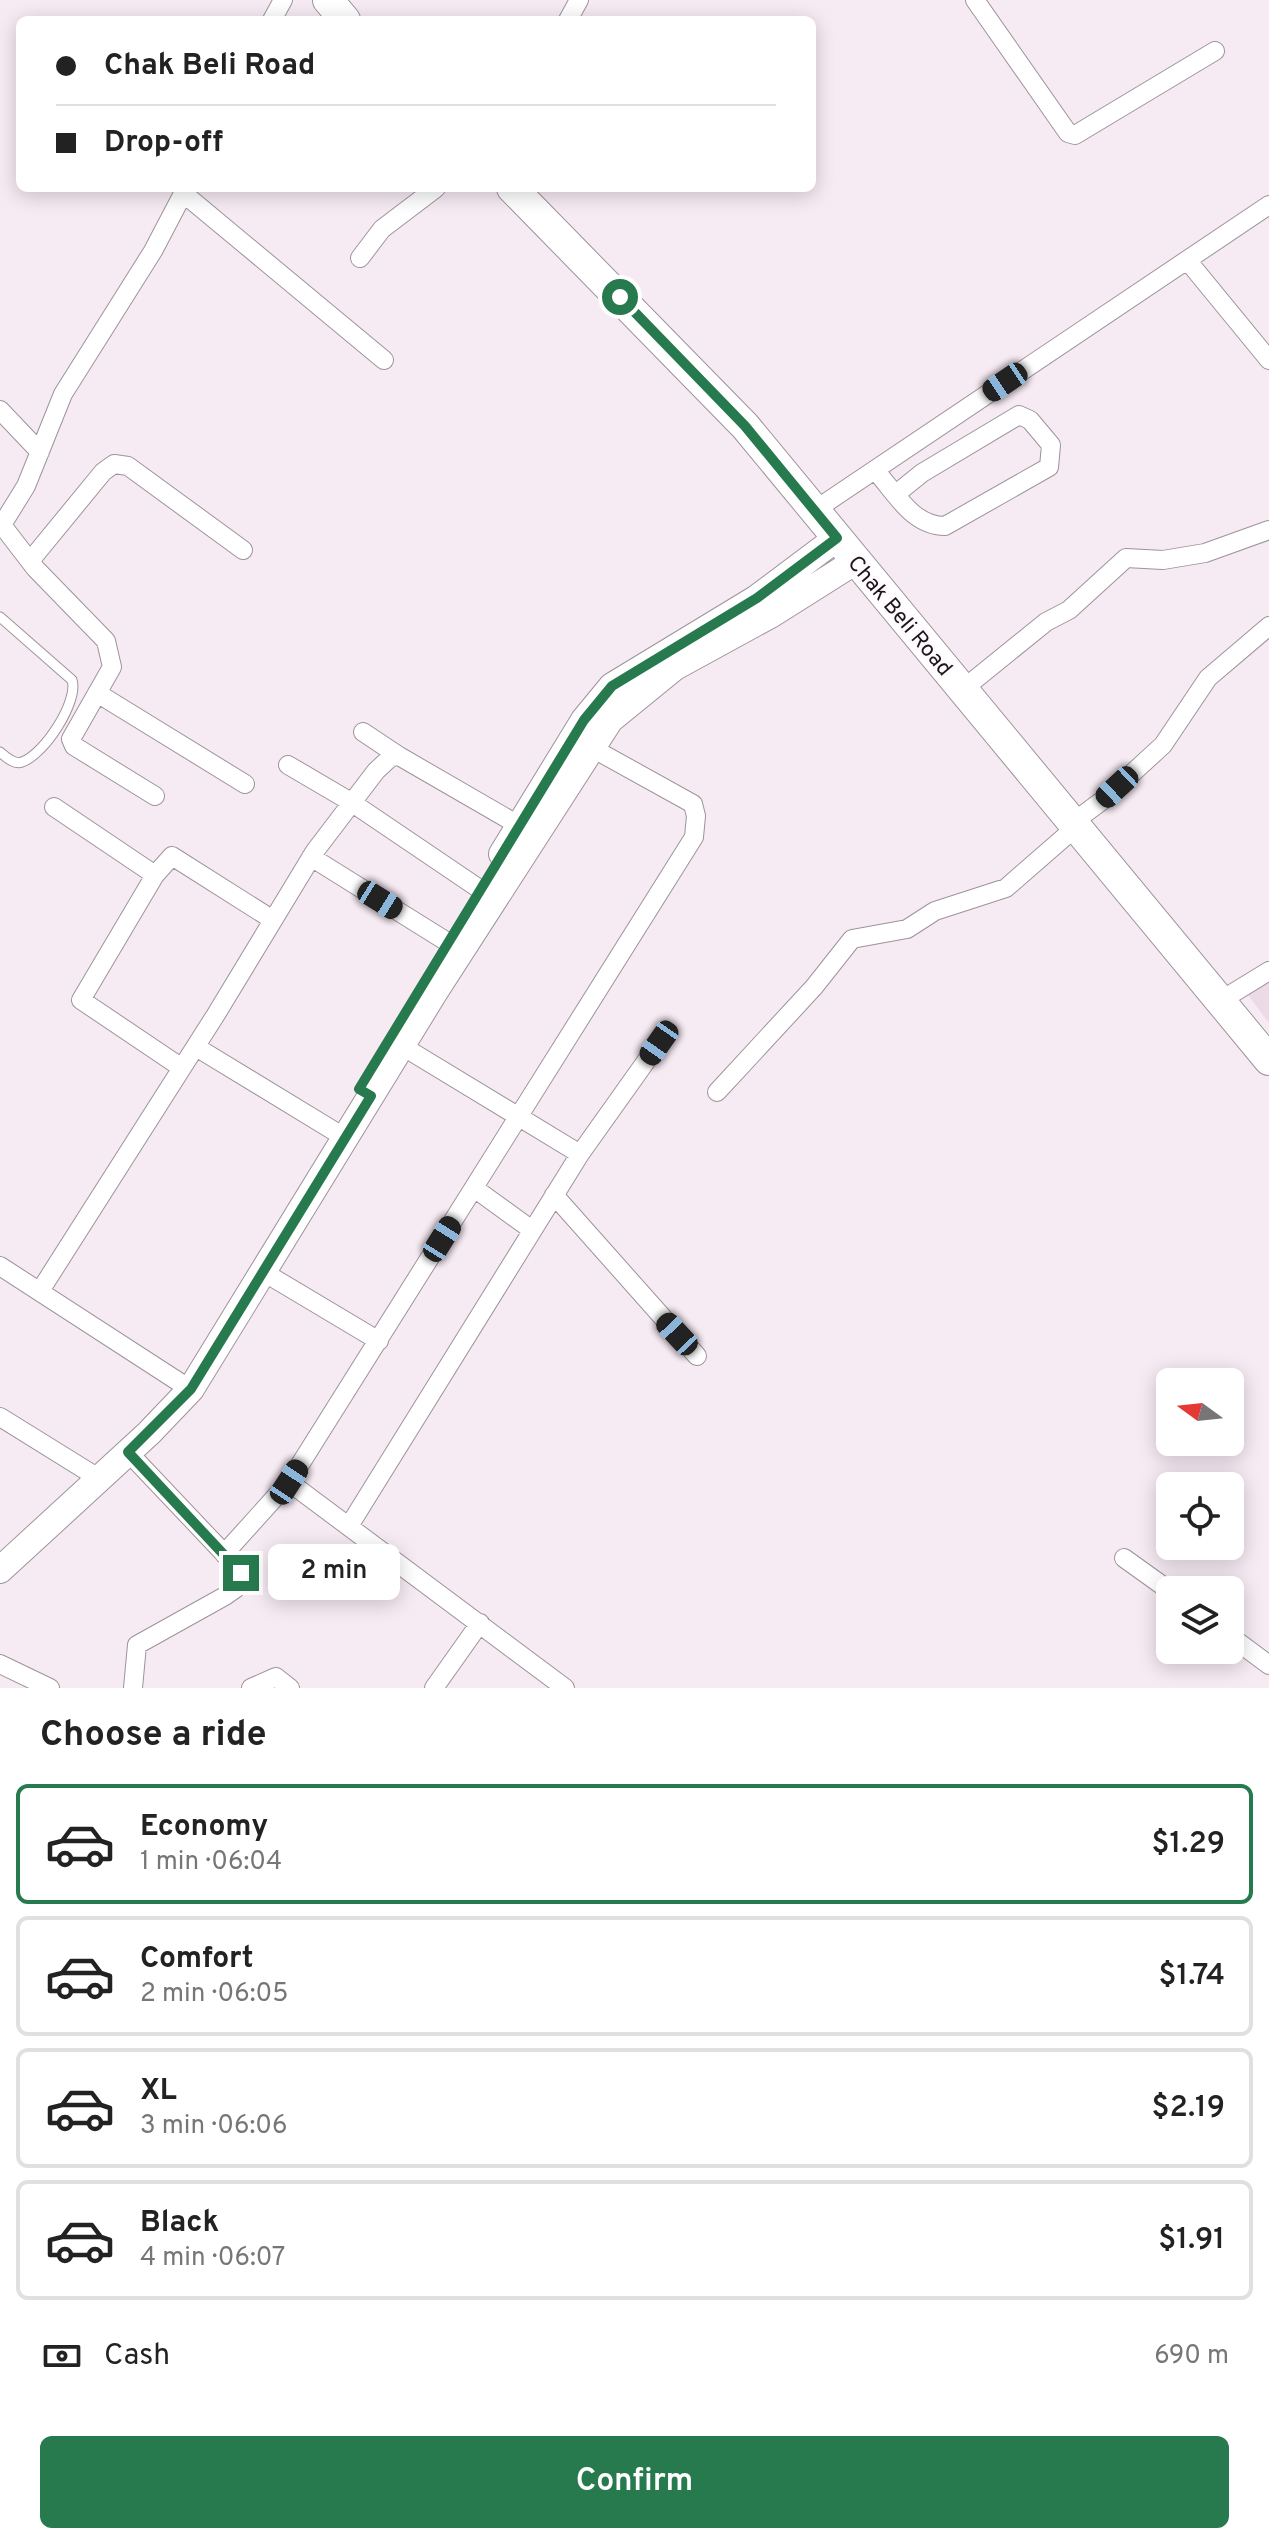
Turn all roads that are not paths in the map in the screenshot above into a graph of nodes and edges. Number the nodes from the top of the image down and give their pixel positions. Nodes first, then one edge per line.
1 (328, 0) edge
2 (975, 0) edge
3 (342, 16) edge
4 (1215, 51) dead end
5 (183, 192) edge
6 (186, 192) edge
7 (431, 192) edge
8 (516, 192) edge
9 (1269, 205) edge
10 (360, 258) dead end
11 (1187, 260) junction
12 (384, 360) dead end
13 (1269, 360) edge
14 (0, 410) edge
15 (40, 452) junction
16 (875, 470) junction
17 (896, 494) junction
18 (815, 510) junction
19 (1, 526) edge
20 (1269, 530) edge
21 (837, 538) junction
22 (243, 550) dead end
23 (30, 561) junction
24 (856, 561) junction
25 (0, 617) edge
26 (1269, 626) edge
27 (962, 690) junction
28 (97, 693) junction
29 (363, 732) dead end
30 (592, 748) junction
31 (0, 752) edge
32 (399, 756) junction
33 (288, 765) dead end
34 (245, 784) dead end
35 (155, 796) dead end
36 (351, 802) junction
37 (54, 807) dead end
38 (1074, 825) junction
39 (520, 826) junction
40 (311, 857) junction
41 (155, 875) junction
42 (481, 890) junction
43 (273, 920) junction
44 (449, 943) junction
45 (1269, 971) edge
46 (1220, 1001) junction
47 (659, 1043) dead end
48 (402, 1046) junction
49 (196, 1047) junction
50 (1269, 1060) edge
51 (182, 1068) junction
52 (717, 1092) dead end
53 (365, 1093) junction
54 (518, 1116) junction
55 (334, 1131) junction
56 (580, 1154) junction
57 (474, 1188) junction
58 (554, 1195) junction
59 (532, 1230) junction
60 (0, 1266) edge
61 (265, 1273) junction
62 (40, 1291) junction
63 (379, 1341) junction
64 (697, 1356) dead end
65 (179, 1382) junction
66 (0, 1417) edge
67 (128, 1452) junction
68 (93, 1475) junction
69 (289, 1482) junction
70 (349, 1526) junction
71 (0, 1548) edge
72 (224, 1554) junction
73 (1124, 1558) dead end
74 (0, 1570) edge
75 (1156, 1581) edge
76 (480, 1623) junction
77 (1244, 1646) edge
78 (0, 1664) edge
79 (1269, 1665) edge
80 (50, 1688) edge
81 (133, 1688) edge
82 (251, 1688) edge
83 (290, 1688) edge
84 (434, 1688) edge
85 (565, 1688) edge

1 - 3 main road
2 - 4 street
5 - 15 street
6 - 12 street
7 - 10 street
8 - 18 main road, Chak Beli Road
9 - 11 street
11 - 13 street
11 - 16 street
14 - 15 street
15 - 19 street
16 - 17 street
16 - 18 street
17 - 17 street
18 - 21 main road, Chak Beli Road
19 - 23 street
20 - 27 street
21 - 24 main road, Chak Beli Road
21 - 39 street
22 - 23 street
23 - 28 street
24 - 27 main road, Chak Beli Road
24 - 30 street
25 - 31 lane
26 - 38 street
27 - 38 main road, Chak Beli Road
28 - 34 street
28 - 35 street
29 - 32 street
30 - 48 street
30 - 54 street
32 - 36 street
32 - 39 street
33 - 36 street
36 - 40 street
36 - 42 street
37 - 41 street
38 - 46 main road, Chak Beli Road
38 - 52 street
39 - 42 street
40 - 43 street
40 - 44 street
41 - 43 street
41 - 51 street
42 - 44 street
43 - 49 street
44 - 53 street
45 - 46 street
46 - 50 main road, Chak Beli Road
47 - 56 street
48 - 53 street
48 - 54 street
49 - 51 street
49 - 55 street
51 - 62 street
53 - 55 street
53 - 61 street
54 - 56 street
54 - 57 street
55 - 65 street
56 - 58 street
57 - 59 street
57 - 63 street
58 - 59 street
58 - 64 street
59 - 70 street
60 - 62 street
61 - 63 street
61 - 67 street
62 - 65 street
63 - 69 street
65 - 68 street
66 - 68 street
67 - 68 street
67 - 72 street
68 - 71 street
68 - 74 street
69 - 70 street
69 - 72 street
70 - 76 street
72 - 81 street
73 - 75 street
76 - 84 street
76 - 85 street
77 - 79 street
78 - 80 street
82 - 83 street

